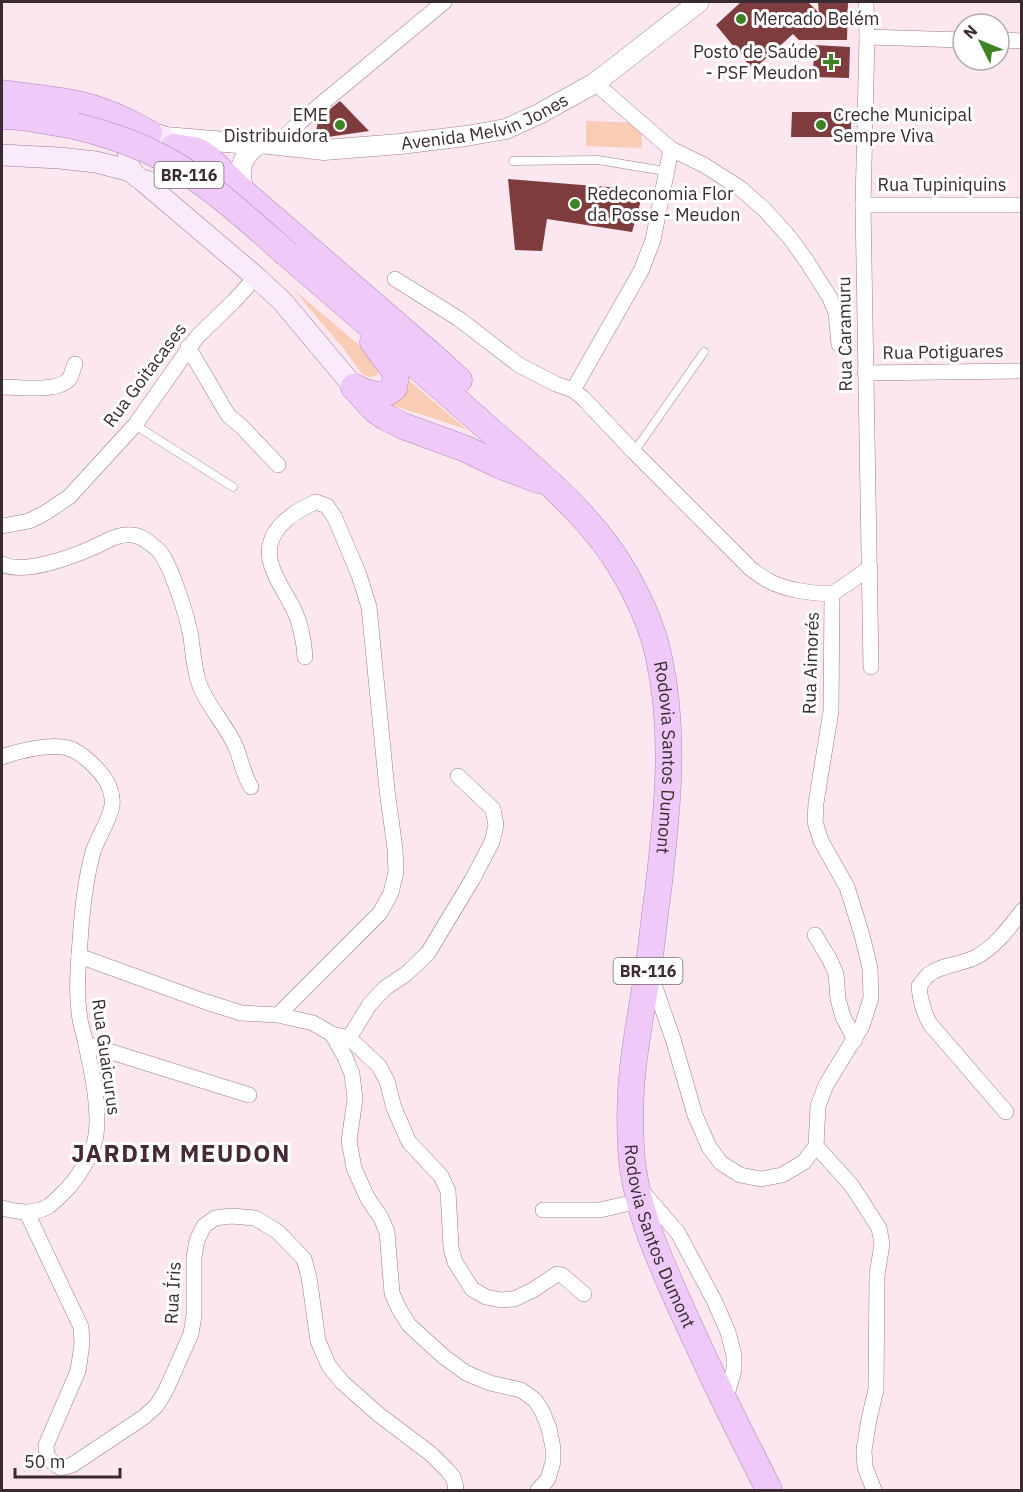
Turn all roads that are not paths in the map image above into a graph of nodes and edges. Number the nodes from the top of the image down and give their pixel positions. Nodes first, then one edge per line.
1 (444, 2) edge
2 (699, 2) edge
3 (866, 2) edge
4 (867, 37) junction
5 (951, 40) edge
6 (595, 83) junction
7 (2, 93) edge
8 (11, 117) edge
9 (238, 143) junction
10 (268, 144) junction
11 (671, 149) junction
12 (2, 154) edge
13 (153, 159) junction
14 (209, 159) junction
15 (513, 160) dead end
16 (665, 171) junction
17 (244, 193) junction
18 (863, 205) junction
19 (1022, 205) edge
20 (256, 277) junction
21 (395, 279) dead end
22 (351, 309) junction
23 (839, 345) dead end
24 (188, 347) junction
25 (704, 352) dead end
26 (75, 364) dead end
27 (1022, 370) edge
28 (865, 373) junction
29 (2, 387) edge
30 (354, 387) junction
31 (573, 390) junction
32 (135, 425) junction
33 (634, 452) junction
34 (278, 465) dead end
35 (551, 485) junction
36 (233, 487) dead end
37 (2, 526) edge
38 (2, 564) edge
39 (870, 568) junction
40 (832, 594) junction
41 (305, 657) dead end
42 (871, 667) dead end
43 (2, 757) edge
44 (458, 776) dead end
45 (252, 787) dead end
46 (1022, 911) edge
47 (815, 935) dead end
48 (79, 956) junction
49 (648, 968) junction
50 (278, 1015) junction
51 (332, 1034) junction
52 (349, 1038) junction
53 (855, 1040) junction
54 (86, 1044) junction
55 (249, 1095) dead end
56 (1006, 1112) dead end
57 (816, 1146) junction
58 (637, 1192) junction
59 (2, 1208) edge
60 (543, 1210) dead end
61 (27, 1213) junction
62 (584, 1294) dead end
63 (455, 1491) edge
64 (538, 1491) edge
65 (769, 1491) edge
66 (874, 1491) edge

1 - 10 street
2 - 6 street, Avenida Melvin Jones
3 - 4 street, Rua Caramuru
4 - 5 street
4 - 18 street, Rua Caramuru
6 - 10 street, Avenida Melvin Jones
6 - 11 street
7 - 13 highway
8 - 22 highway, BR-116, bridge
9 - 10 street, Avenida Melvin Jones
9 - 13 street, Avenida Melvin Jones
9 - 14 street
10 - 17 street
11 - 16 street
11 - 23 street
12 - 13 main road
13 - 14 highway
13 - 20 main road
14 - 17 highway
15 - 16 lane
16 - 31 street
17 - 35 highway
18 - 19 street, Rua Tupiniquins
18 - 28 street, Rua Caramuru
20 - 24 street, Rua Goitacases
20 - 30 main road
21 - 31 street
22 - 30 highway
22 - 35 highway, Rodovia Santos Dumont / BR-116
24 - 32 street, Rua Goitacases
24 - 34 street
25 - 33 lane
26 - 29 street
27 - 28 street, Rua Potiguares
28 - 39 street, Rua Caramuru
30 - 35 highway
31 - 33 street, Rua Aimorés
32 - 36 lane
32 - 37 street, Rua Goitacases
33 - 40 street, Rua Aimorés
35 - 49 highway, Rodovia Santos Dumont / BR-116
38 - 45 street
39 - 40 street
39 - 42 street, Rua Caramuru
40 - 53 street, Rua Aimorés
41 - 50 street
43 - 48 street, Rua Guaicurus
44 - 52 street
46 - 56 street
47 - 53 street
48 - 50 street
48 - 54 street, Rua Guaicurus
49 - 57 street
49 - 58 highway, Rodovia Santos Dumont / BR-116
50 - 51 street
51 - 52 street
51 - 64 street
52 - 62 street
53 - 57 street, Rua Aimorés
54 - 55 street
54 - 61 street, Rua Guaicurus
57 - 66 street
58 - 60 street
58 - 65 highway, Rodovia Santos Dumont / BR-116
59 - 61 street
61 - 63 street, Rua Íris

